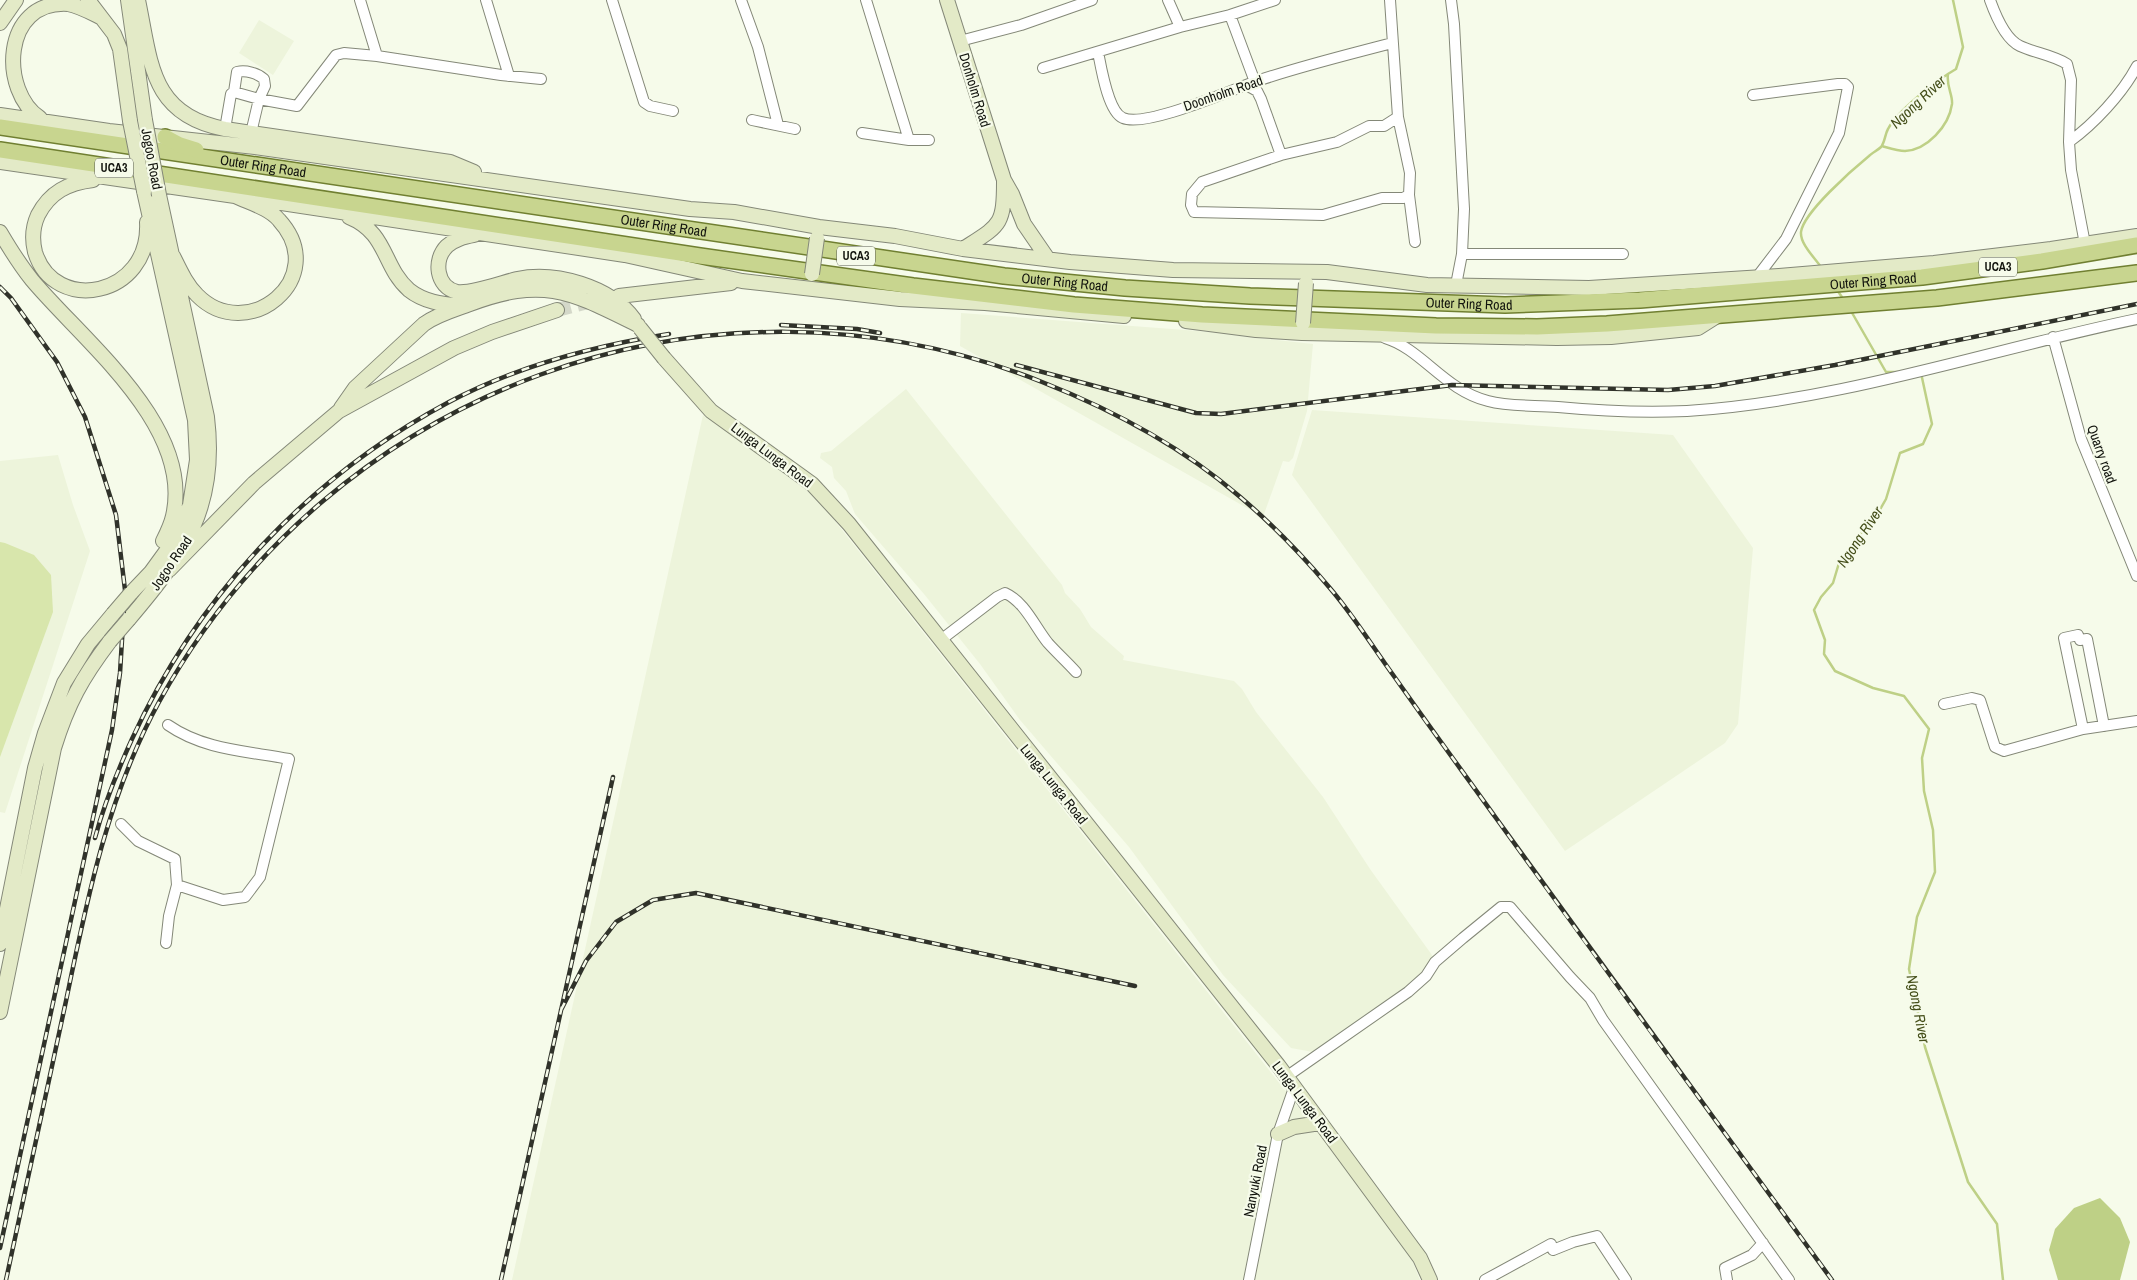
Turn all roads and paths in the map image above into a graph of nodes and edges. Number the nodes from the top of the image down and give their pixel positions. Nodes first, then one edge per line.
1 (16, 0) edge
2 (88, 0) edge
3 (128, 0) edge
4 (138, 0) edge
5 (360, 0) edge
6 (486, 0) edge
7 (612, 0) edge
8 (741, 0) edge
9 (866, 0) edge
10 (947, 0) edge
11 (1168, 0) edge
12 (1275, 0) edge
13 (1390, 0) edge
14 (1451, 0) edge
15 (1990, 0) edge
16 (1087, 1) edge
17 (1230, 15) junction
18 (100, 17) junction
19 (0, 23) edge
20 (1180, 28) junction
21 (960, 41) junction
22 (1392, 43) junction
23 (1098, 52) junction
24 (377, 56) junction
25 (2137, 66) edge
26 (1043, 68) dead end
27 (509, 76) junction
28 (541, 79) dead end
29 (1251, 84) junction
30 (234, 92) junction
31 (1753, 95) dead end
32 (259, 99) junction
33 (673, 111) dead end
34 (0, 115) edge
35 (1398, 117) junction
36 (752, 120) dead end
37 (48, 122) junction
38 (778, 125) junction
39 (0, 127) edge
40 (225, 129) junction
41 (796, 129) dead end
42 (250, 133) junction
43 (862, 133) dead end
44 (165, 137) junction
45 (909, 140) junction
46 (929, 140) dead end
47 (2069, 142) junction
48 (0, 150) edge
49 (1280, 155) junction
50 (0, 162) edge
51 (237, 162) junction
52 (109, 178) junction
53 (1004, 180) junction
54 (497, 181) junction
55 (1409, 195) junction
56 (145, 196) junction
57 (235, 196) junction
58 (330, 210) junction
59 (0, 232) edge
60 (480, 233) junction
61 (818, 233) junction
62 (2137, 236) edge
63 (1415, 242) dead end
64 (2085, 244) junction
65 (2137, 245) edge
66 (964, 248) junction
67 (1462, 254) junction
68 (1623, 254) dead end
69 (174, 256) junction
70 (1048, 259) junction
71 (1943, 262) junction
72 (1961, 272) junction
73 (2137, 273) edge
74 (1855, 276) junction
75 (1306, 277) junction
76 (1757, 277) junction
77 (742, 281) junction
78 (811, 281) junction
79 (1780, 282) junction
80 (1456, 285) junction
81 (619, 296) dead end
82 (463, 306) junction
83 (558, 310) tunnel mouth
84 (1717, 316) junction
85 (2137, 319) edge
86 (639, 326) junction
87 (1303, 328) junction
88 (1376, 335) junction
89 (2053, 337) junction
90 (339, 411) junction
91 (169, 570) junction
92 (151, 572) junction
93 (2137, 576) edge
94 (942, 639) junction
95 (1076, 672) dead end
96 (1944, 704) dead end
97 (2137, 721) edge
98 (168, 725) dead end
99 (2104, 726) junction
100 (2083, 729) junction
101 (121, 824) dead end
102 (177, 884) junction
103 (166, 943) dead end
104 (0, 944) edge
105 (0, 1012) edge
106 (1290, 1083) junction
107 (1320, 1123) junction
108 (1278, 1134) junction
109 (1763, 1243) junction
110 (1249, 1280) edge
111 (1430, 1280) edge
112 (1485, 1280) edge
113 (1626, 1280) edge
114 (1727, 1280) edge
115 (1789, 1280) edge

1 - 19 main road
2 - 18 main road, Jogoo Road
3 - 69 main road, Jogoo Road, bridge
4 - 40 main road
5 - 24 street
6 - 27 street
7 - 33 street
8 - 38 street
9 - 45 street
10 - 21 main road, Donholm Road
11 - 20 street
12 - 17 street
13 - 22 street
14 - 67 street
15 - 47 street
16 - 21 street
17 - 20 street
17 - 29 street
18 - 37 main road
18 - 56 main road, Jogoo Road, bridge
20 - 23 street
21 - 53 main road, Donholm Road
22 - 29 street, Doonholm Road
22 - 35 street
23 - 26 street
23 - 29 street, Doonholm Road
24 - 27 street
24 - 32 street
25 - 47 street
27 - 28 street
29 - 49 street
30 - 32 street
30 - 32 street
30 - 40 street
31 - 76 street
32 - 42 street
34 - 37 main road, Outer Ring Road / UCA3
35 - 49 street
35 - 55 street
36 - 38 street
37 - 44 main road, Outer Ring Road / UCA3
38 - 41 street
39 - 51 main road, Outer Ring Road / UCA3
40 - 42 main road
42 - 54 main road
43 - 45 street
44 - 51 main road
44 - 54 main road, Outer Ring Road / UCA3
45 - 46 street
47 - 64 street
48 - 84 main road, Outer Ring Road / UCA3
49 - 55 street
50 - 52 main road, Outer Ring Road
51 - 79 main road, Outer Ring Road / UCA3
52 - 56 main road
52 - 57 main road, Outer Ring Road
53 - 66 main road
53 - 70 main road
54 - 61 main road, Outer Ring Road / UCA3
55 - 63 street
56 - 92 main road, Jogoo Road
57 - 58 main road, Outer Ring Road / UCA3
57 - 69 main road
58 - 60 main road, Outer Ring Road / UCA3
58 - 82 main road
59 - 92 main road
60 - 77 main road, Outer Ring Road / UCA3
60 - 86 main road, Lunga Lunga Road
61 - 66 main road, Outer Ring Road / UCA3
61 - 78 main road, bridge
62 - 64 main road, UCA3
64 - 71 main road, UCA3
65 - 72 main road, Outer Ring Road / UCA3
66 - 70 main road, Outer Ring Road / UCA3
67 - 68 street
67 - 80 street
69 - 91 main road, Jogoo Road
70 - 75 main road, UCA3
71 - 72 main road
71 - 74 main road, UCA3
72 - 74 main road, Outer Ring Road / UCA3
73 - 84 main road, Outer Ring Road / UCA3
74 - 79 main road, Outer Ring Road / UCA3
75 - 80 main road, UCA3
75 - 87 main road, bridge
76 - 79 main road, UCA3
76 - 80 main road, UCA3
77 - 78 main road, Outer Ring Road / UCA3
77 - 81 main road
78 - 87 main road, Outer Ring Road / UCA3
82 - 86 main road, Lunga Lunga Road
82 - 90 main road, Lunga Lunga Road
83 - 90 main road
84 - 88 main road, Outer Ring Road / UCA3
85 - 89 street
86 - 94 main road, Lunga Lunga Road, bridge
87 - 88 main road, Outer Ring Road / UCA3
88 - 89 street
89 - 93 street, Quarry road
90 - 91 main road
91 - 105 main road, Jogoo Road, bridge
92 - 104 main road, Jogoo Road, bridge
94 - 95 street
94 - 106 main road, Lunga Lunga Road
96 - 100 street
97 - 99 street
98 - 102 street
99 - 100 street
99 - 100 street
101 - 102 street
102 - 103 street
106 - 107 main road, Lunga Lunga Road
106 - 108 street, Nanyuki Road
106 - 109 street
107 - 108 main road
107 - 111 main road, Lunga Lunga Road
108 - 110 street, Nanyuki Road
109 - 114 street
109 - 115 street
112 - 113 street

